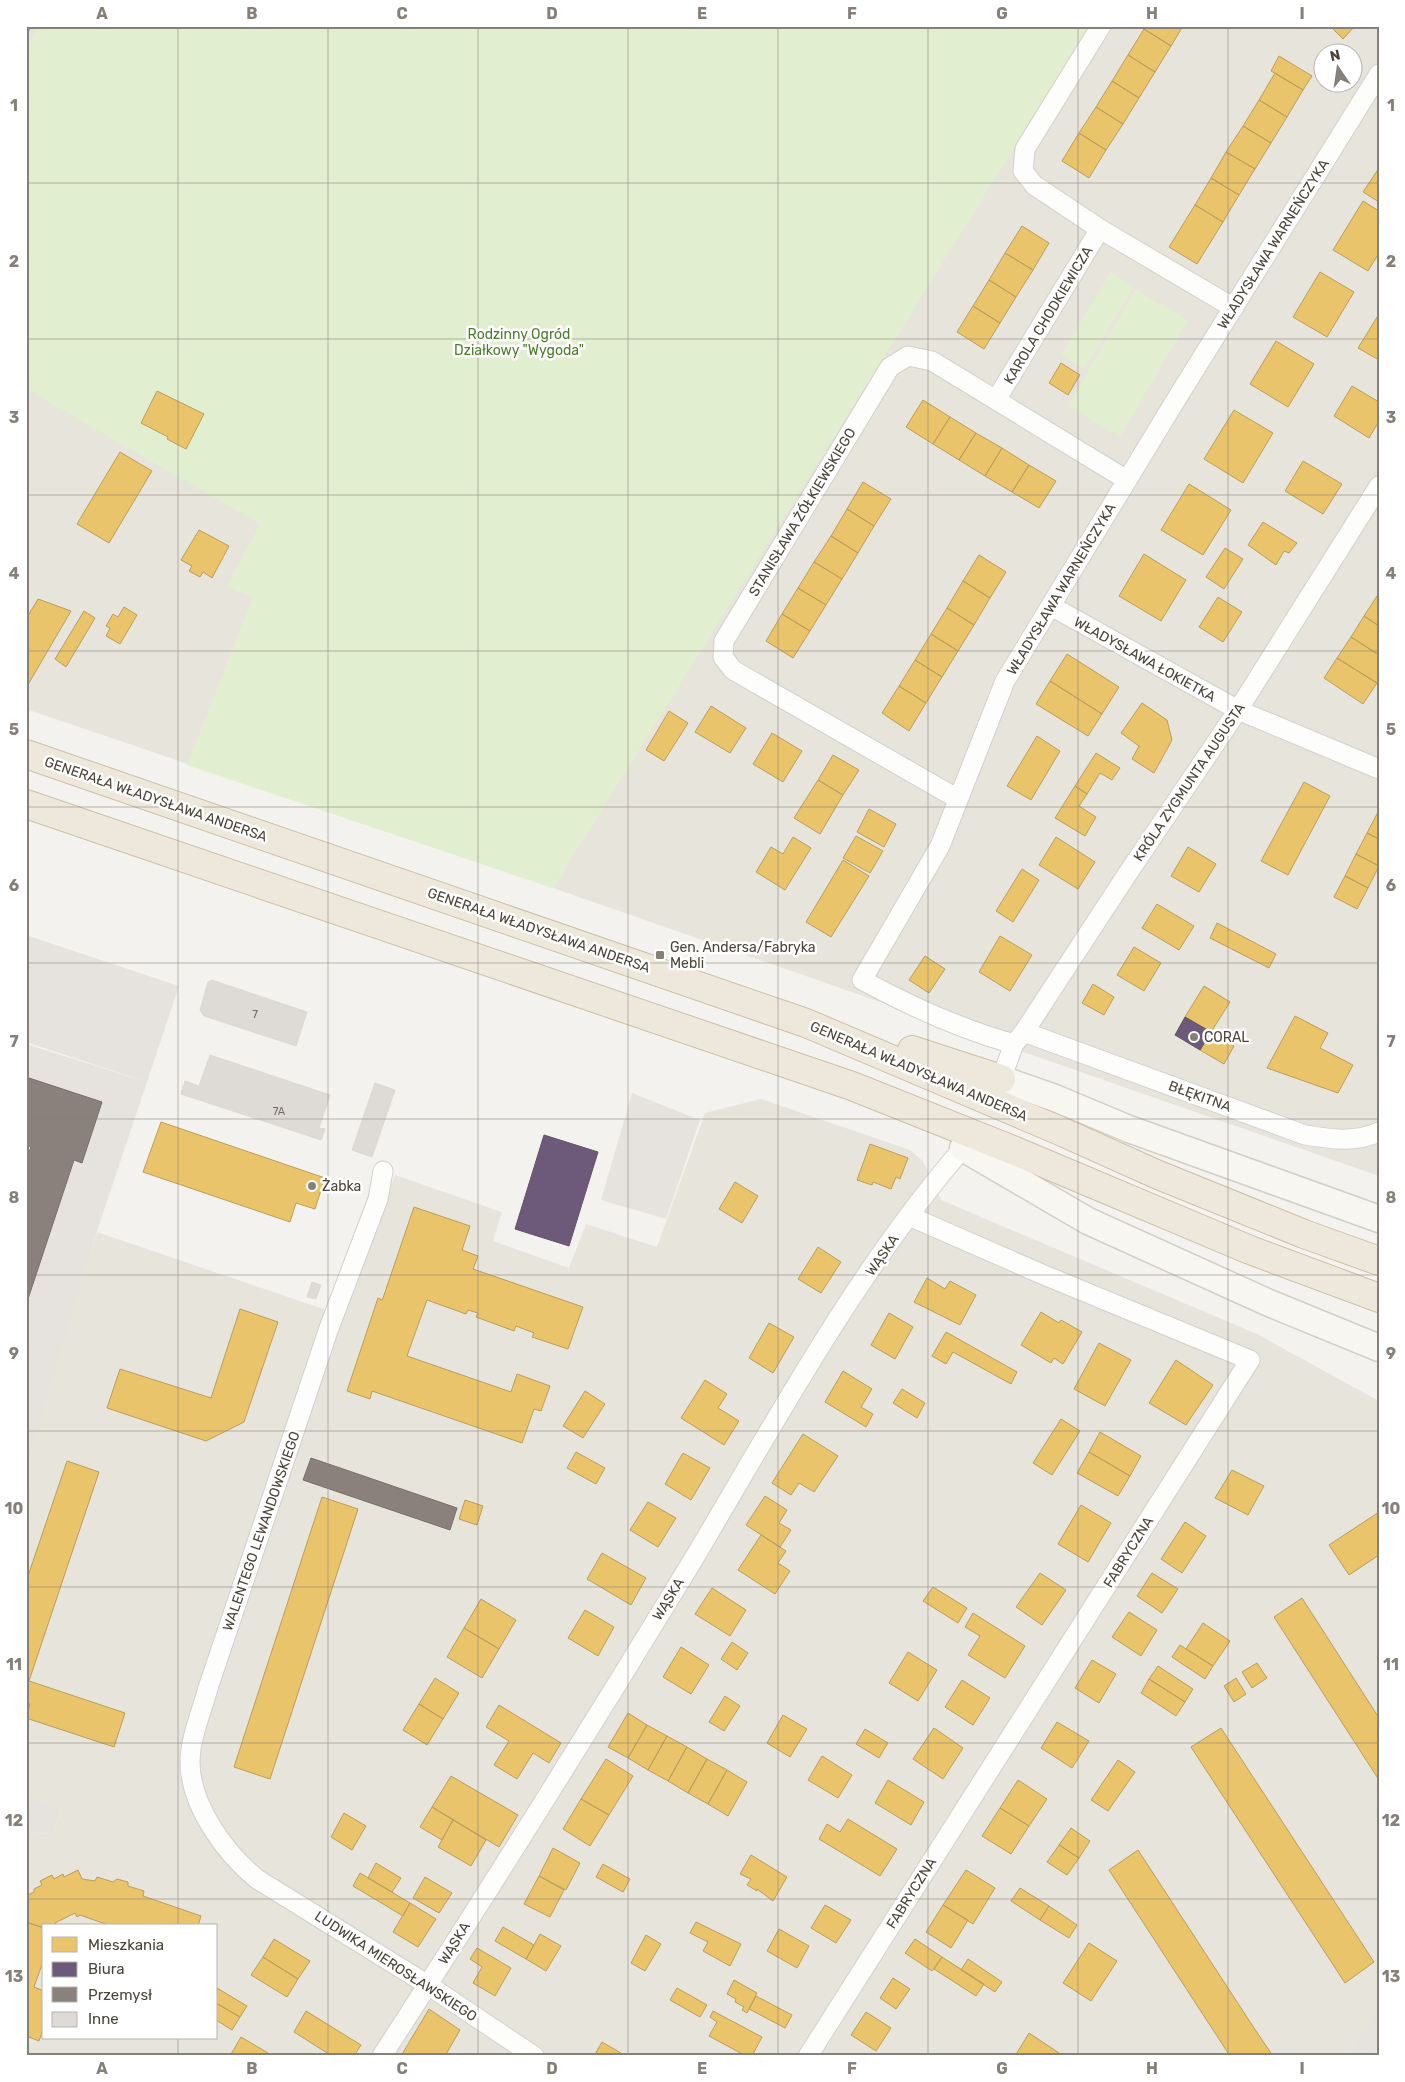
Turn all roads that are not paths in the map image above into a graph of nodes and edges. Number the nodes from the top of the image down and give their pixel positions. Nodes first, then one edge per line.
1 (1101, 26) edge
2 (1379, 74) edge
3 (1100, 229) junction
4 (1234, 308) junction
5 (996, 400) junction
6 (1127, 480) junction
7 (1379, 486) edge
8 (1050, 606) junction
9 (1238, 710) junction
10 (26, 754) edge
11 (1376, 763) edge
12 (958, 799) junction
13 (29, 806) edge
14 (806, 1022) junction
15 (1019, 1038) junction
16 (1001, 1079) junction
17 (852, 1086) junction
18 (1379, 1132) edge
19 (963, 1148) junction
20 (383, 1170) dead end
21 (909, 1216) junction
22 (1379, 1219) edge
23 (1379, 1261) edge
24 (1379, 1298) edge
25 (1379, 1348) edge
26 (257, 1879) joint
27 (428, 1985) junction
28 (382, 2056) edge
29 (534, 2056) edge
30 (808, 2056) edge

1 - 3 street
2 - 4 street, WŁADYSŁAWA WARNEŃCZYKA
3 - 4 street
3 - 5 street, KAROLA CHODKIEWICZA
4 - 6 street, WŁADYSŁAWA WARNEŃCZYKA
5 - 6 street, STANISŁAWA ŻÓŁKIEWSKIEGO
5 - 12 street, STANISŁAWA ŻÓŁKIEWSKIEGO
6 - 8 street, WŁADYSŁAWA WARNEŃCZYKA
7 - 9 street, KRÓLA ZYGMUNTA AUGUSTA
8 - 9 street, WŁADYSŁAWA ŁOKIETKA
8 - 12 street, WŁADYSŁAWA WARNEŃCZYKA
9 - 11 street, WŁADYSŁAWA ŁOKIETKA
9 - 15 street, KRÓLA ZYGMUNTA AUGUSTA
10 - 14 highway, GENERAŁA WŁADYSŁAWA ANDERSA
12 - 15 street, WŁADYSŁAWA WARNEŃCZYKA
13 - 17 highway
14 - 16 highway
14 - 23 highway, GENERAŁA WŁADYSŁAWA ANDERSA
15 - 16 street, KRÓLA ZYGMUNTA AUGUSTA
15 - 18 street, BŁĘKITNA
16 - 22 main road
17 - 19 highway
17 - 24 highway
19 - 21 street, WĄSKA
19 - 25 main road
20 - 26 street, WALENTEGO LEWANDOWSKIEGO
21 - 27 street, WĄSKA
21 - 30 street, FABRYCZNA
26 - 27 street, LUDWIKA MIEROSŁAWSKIEGO
27 - 28 street, WĄSKA
27 - 29 street, LUDWIKA MIEROSŁAWSKIEGO

